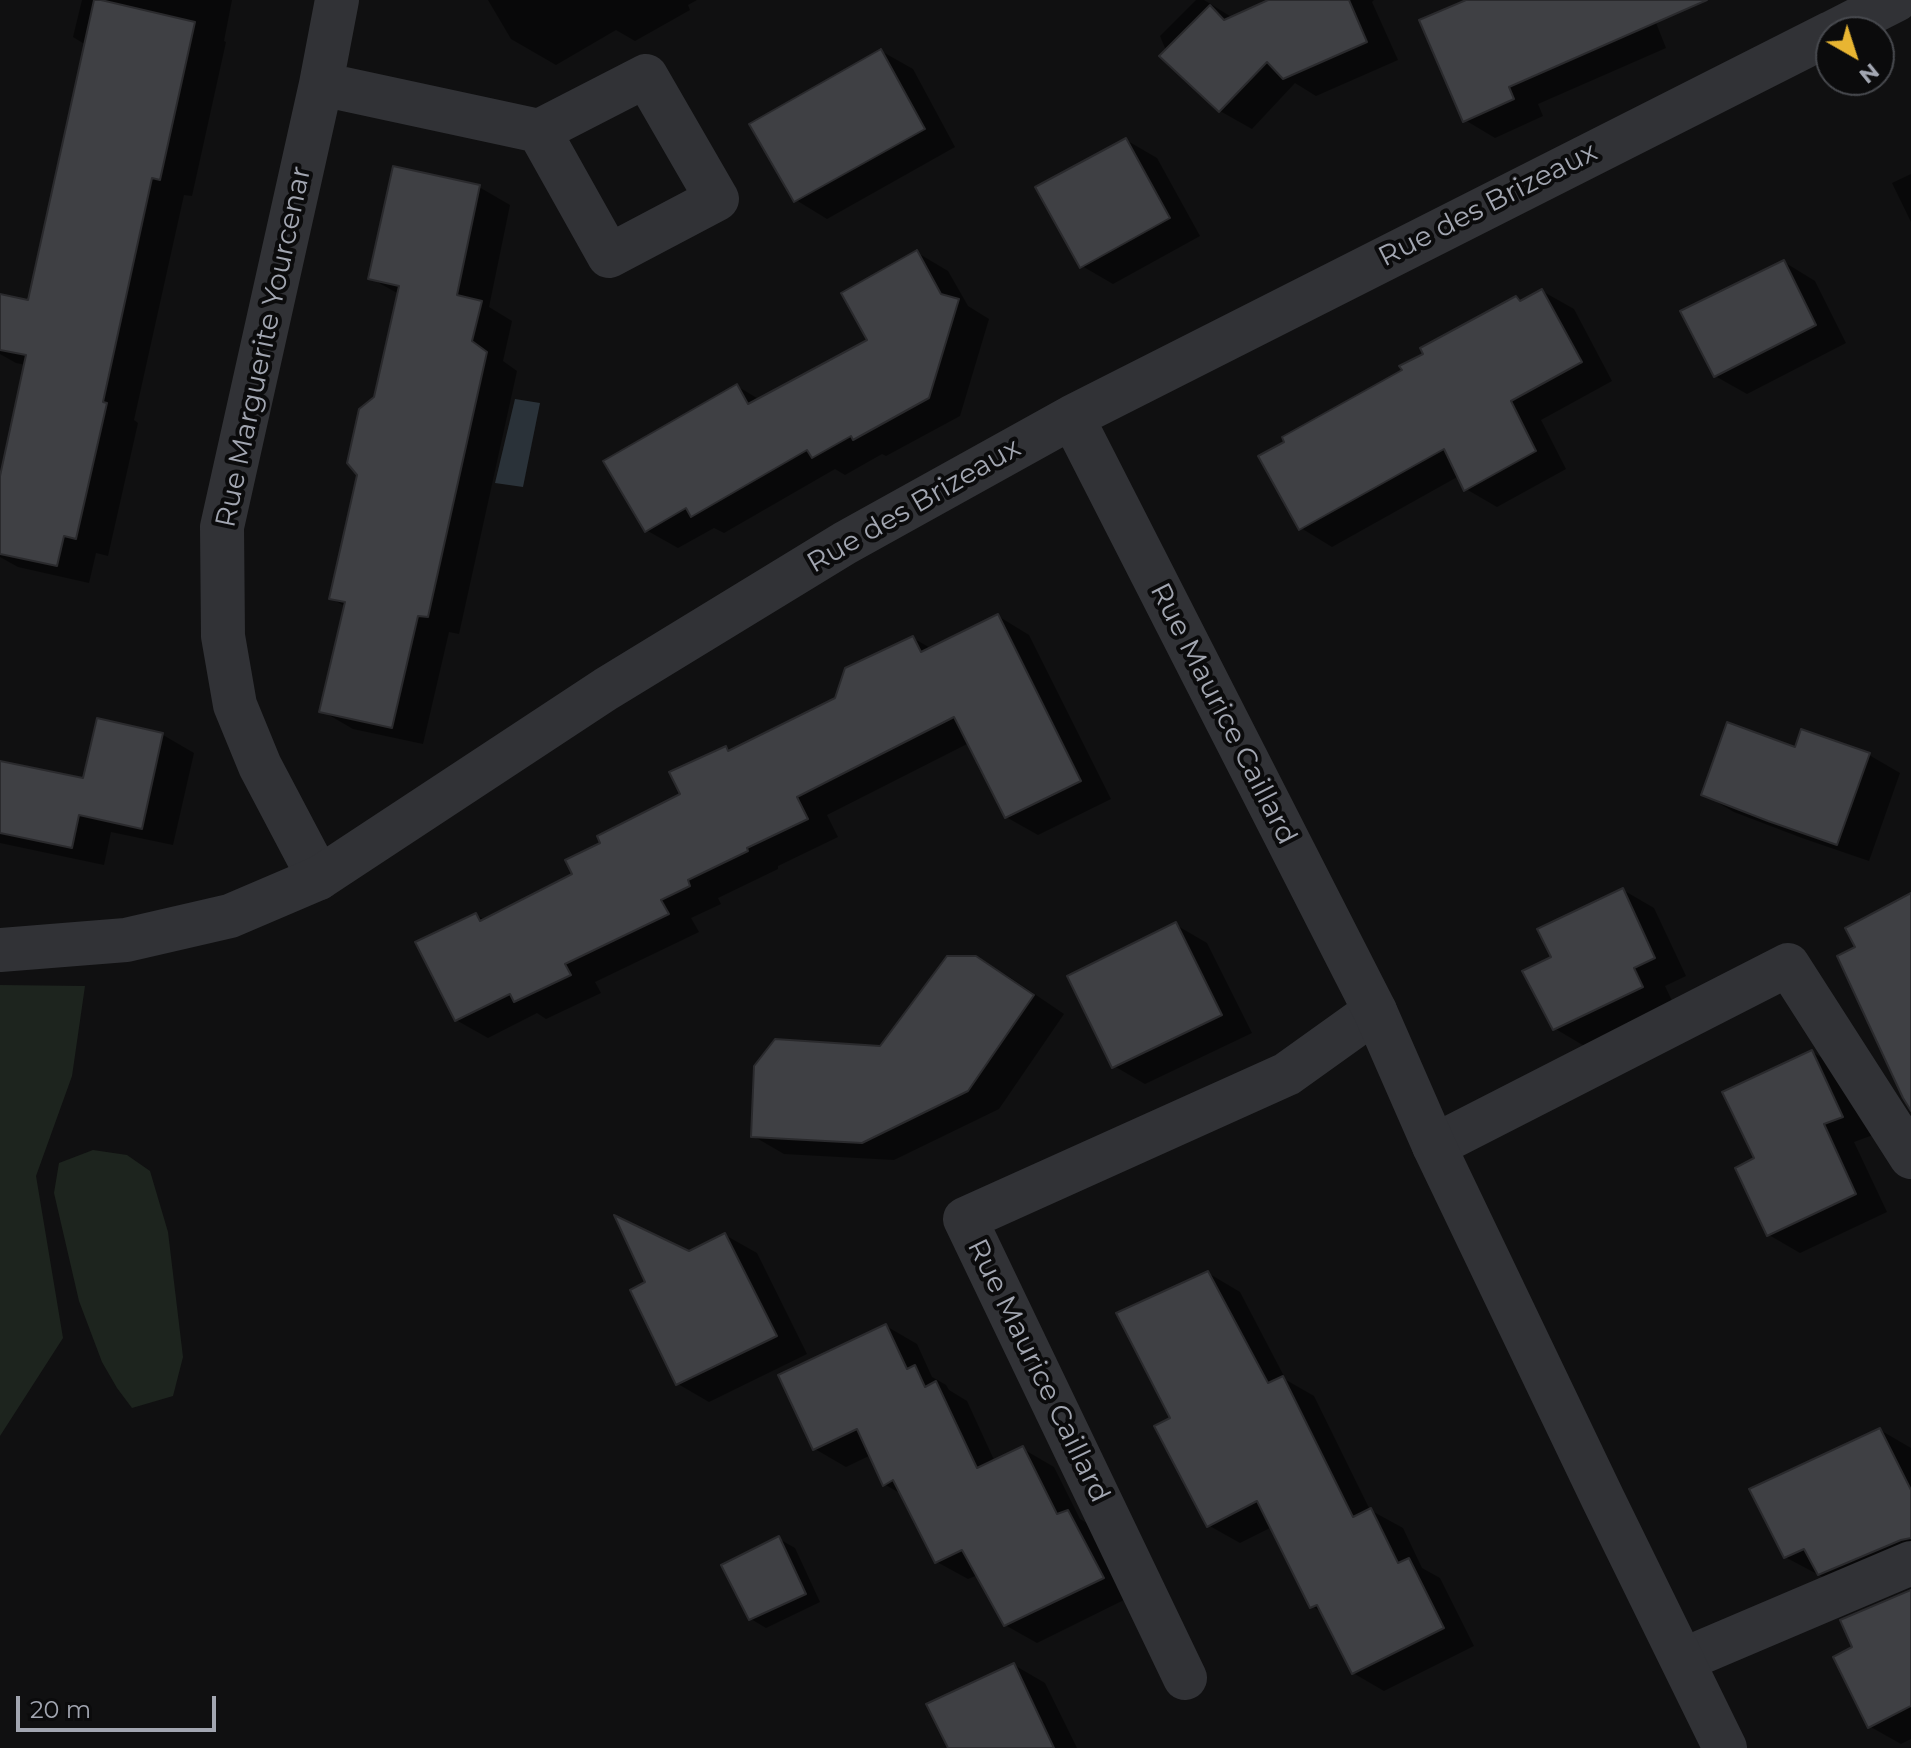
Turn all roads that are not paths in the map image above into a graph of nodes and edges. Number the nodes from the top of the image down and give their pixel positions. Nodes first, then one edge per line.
1 (337, 0) edge
2 (1896, 0) edge
3 (1864, 16) edge
4 (1815, 41) edge
5 (321, 84) junction
6 (539, 131) dead end
7 (1072, 417) junction
8 (319, 878) junction
9 (0, 950) edge
10 (1375, 1011) junction
11 (1434, 1146) junction
12 (1911, 1157) edge
13 (1911, 1563) edge
14 (1683, 1660) junction
15 (1185, 1678) dead end
16 (1725, 1748) edge

1 - 5 street, Rue Marguerite Yourcenar
2 - 3 street, Rue des Brizeaux
4 - 7 street, Rue des Brizeaux
5 - 6 street
5 - 8 street, Rue Marguerite Yourcenar
7 - 8 street, Rue des Brizeaux
7 - 10 street, Rue Maurice Caillard
8 - 9 street, Rue des Brizeaux
10 - 11 street, Rue Maurice Caillard
10 - 15 street, Rue Maurice Caillard
11 - 12 street
11 - 14 street, Rue Maurice Caillard
13 - 14 street
14 - 16 street, Rue Maurice Caillard

